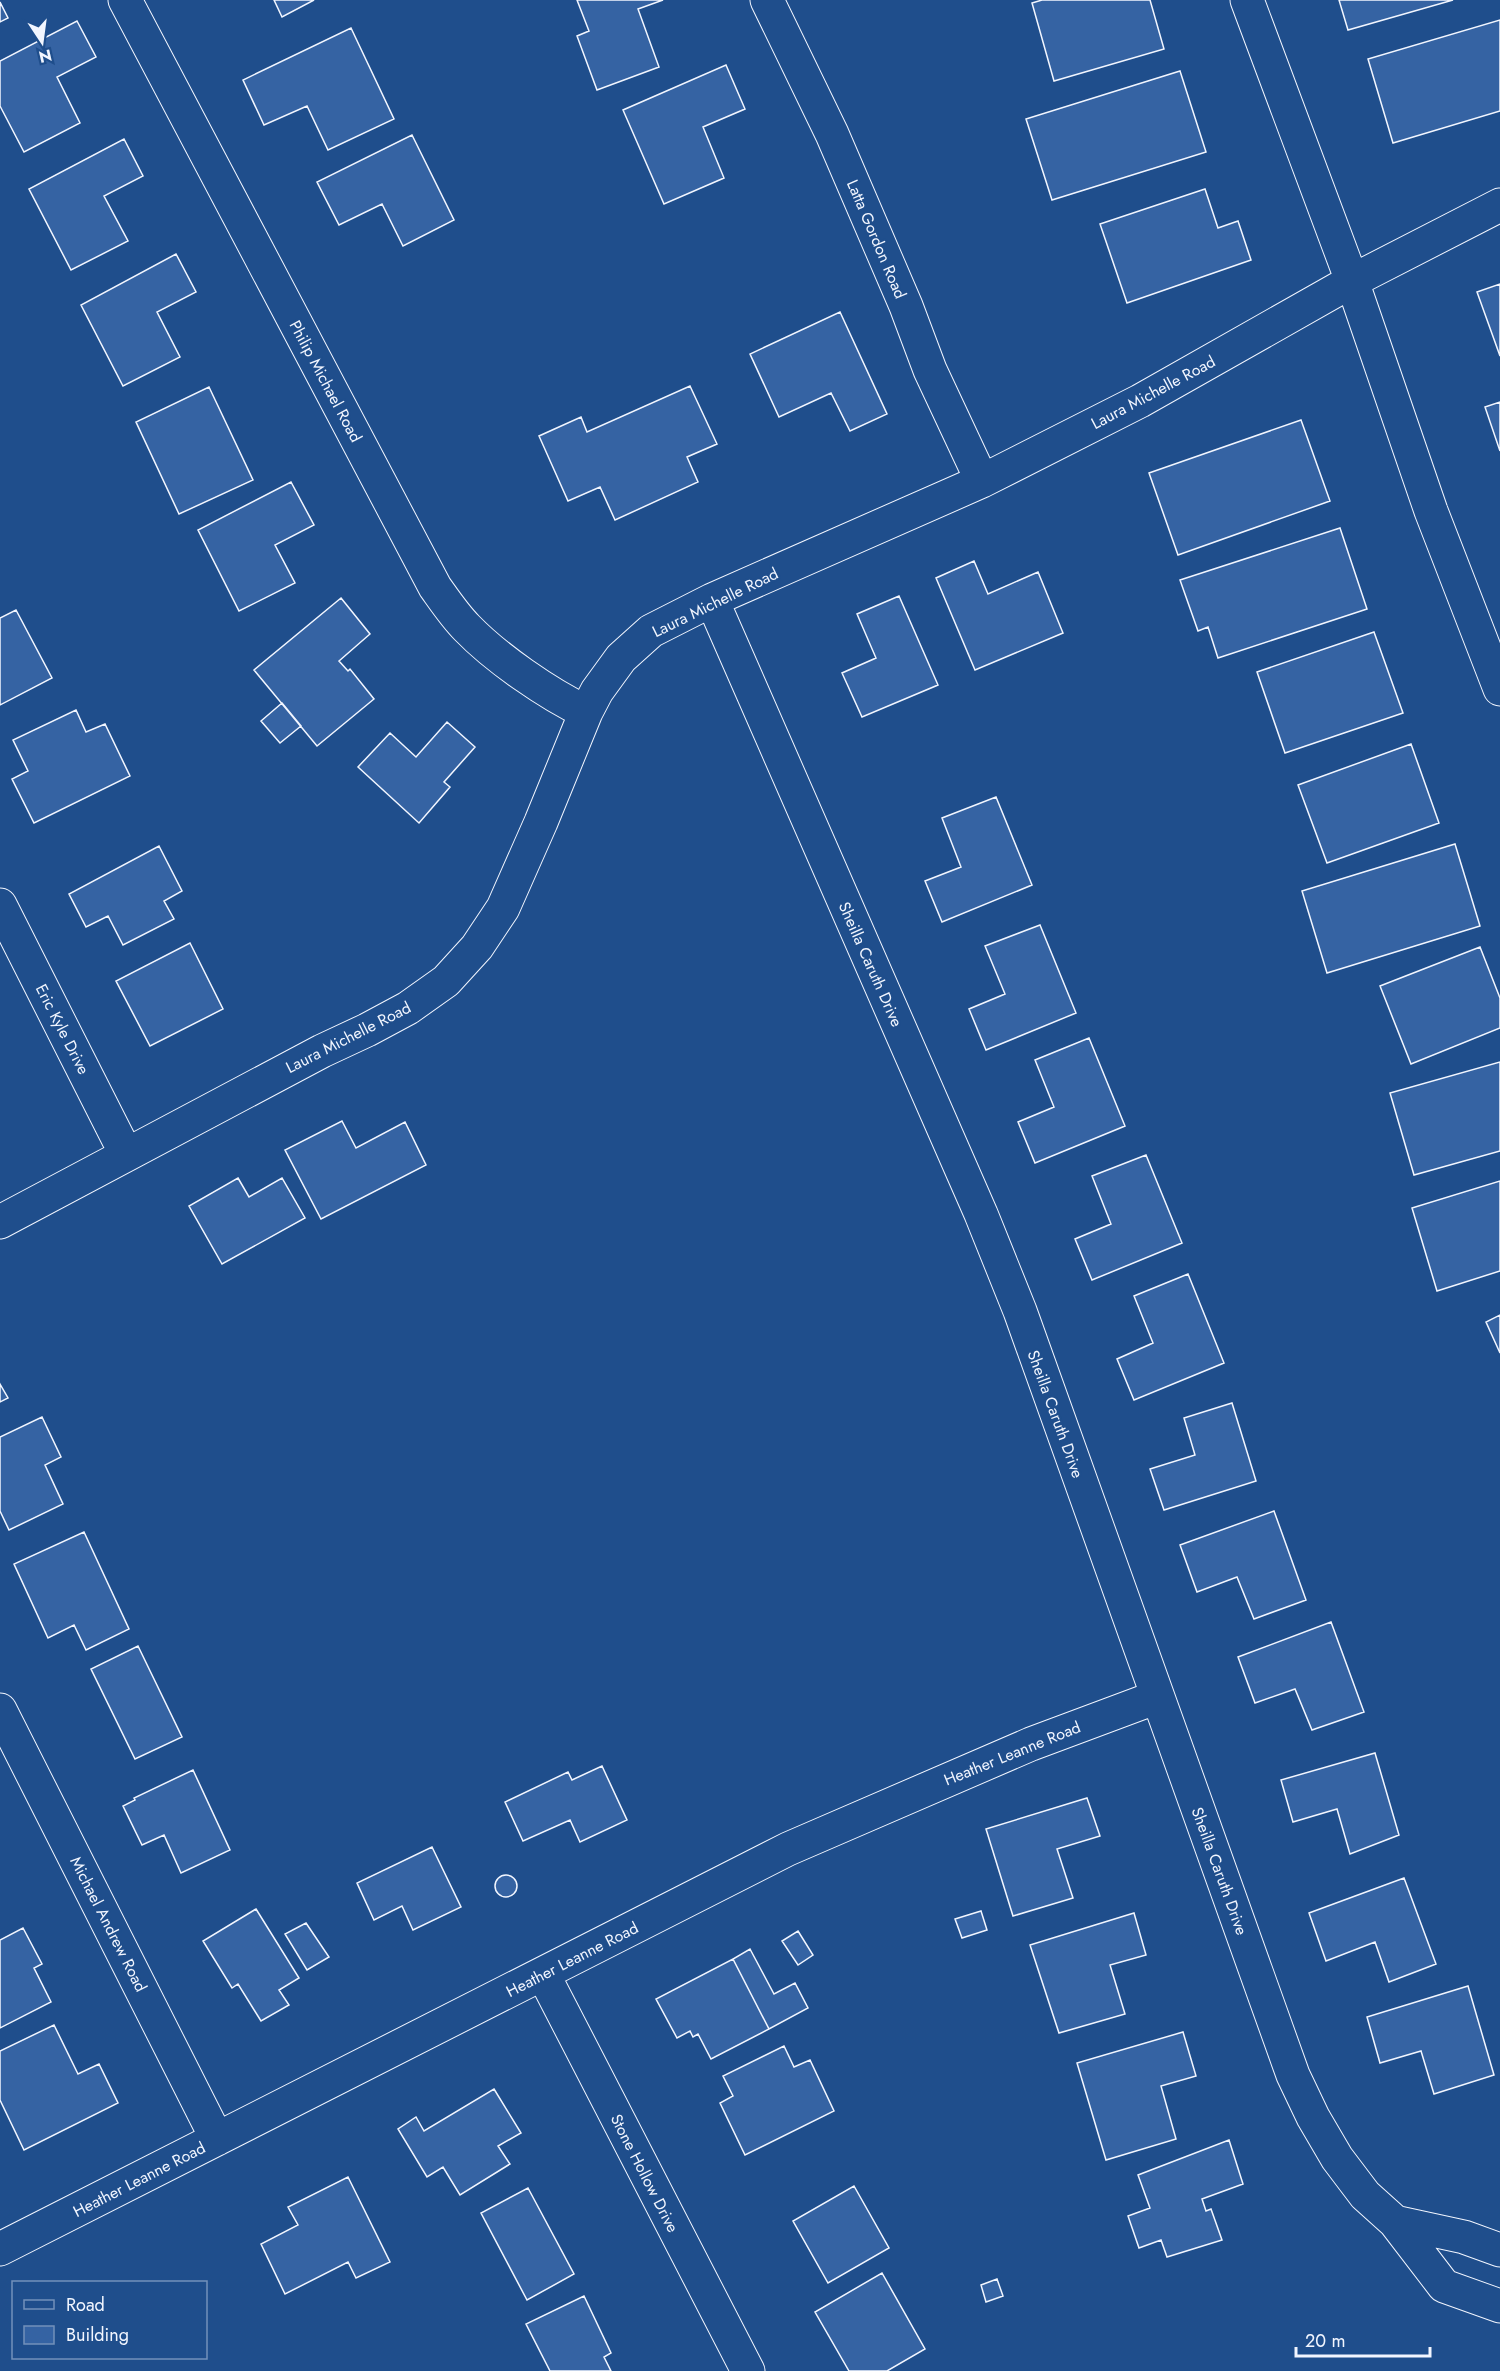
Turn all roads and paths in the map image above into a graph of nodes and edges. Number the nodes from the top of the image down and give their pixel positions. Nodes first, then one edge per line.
1 (126, 0) edge
2 (767, 0) edge
3 (1247, 0) edge
4 (1500, 205) edge
5 (1352, 281) junction
6 (982, 482) junction
7 (712, 600) junction
8 (1500, 689) edge
9 (586, 712) junction
10 (0, 904) edge
11 (126, 1154) junction
12 (0, 1222) edge
13 (1158, 1697) junction
14 (0, 1710) edge
15 (543, 1974) junction
16 (217, 2139) junction
17 (1395, 2222) junction
18 (0, 2249) edge
19 (1500, 2250) edge
20 (1500, 2306) edge
21 (748, 2371) edge

1 - 9 street, Philip Michael Road
2 - 6 street, Latta Gordon Road
3 - 5 street
4 - 5 street, Laura Michelle Road
5 - 6 street, Laura Michelle Road
5 - 8 street
6 - 7 street, Laura Michelle Road
7 - 9 street, Laura Michelle Road
7 - 13 street, Sheilla Caruth Drive
9 - 11 street, Laura Michelle Road
10 - 11 street, Eric Kyle Drive
11 - 12 street, Laura Michelle Road
13 - 15 street, Heather Leanne Road
13 - 17 street, Sheilla Caruth Drive
14 - 16 street, Michael Andrew Road
15 - 16 street, Heather Leanne Road
15 - 21 street, Stone Hollow Drive
16 - 18 street, Heather Leanne Road
17 - 19 street, Sheilla Caruth Drive
17 - 20 street, Sheilla Caruth Drive

